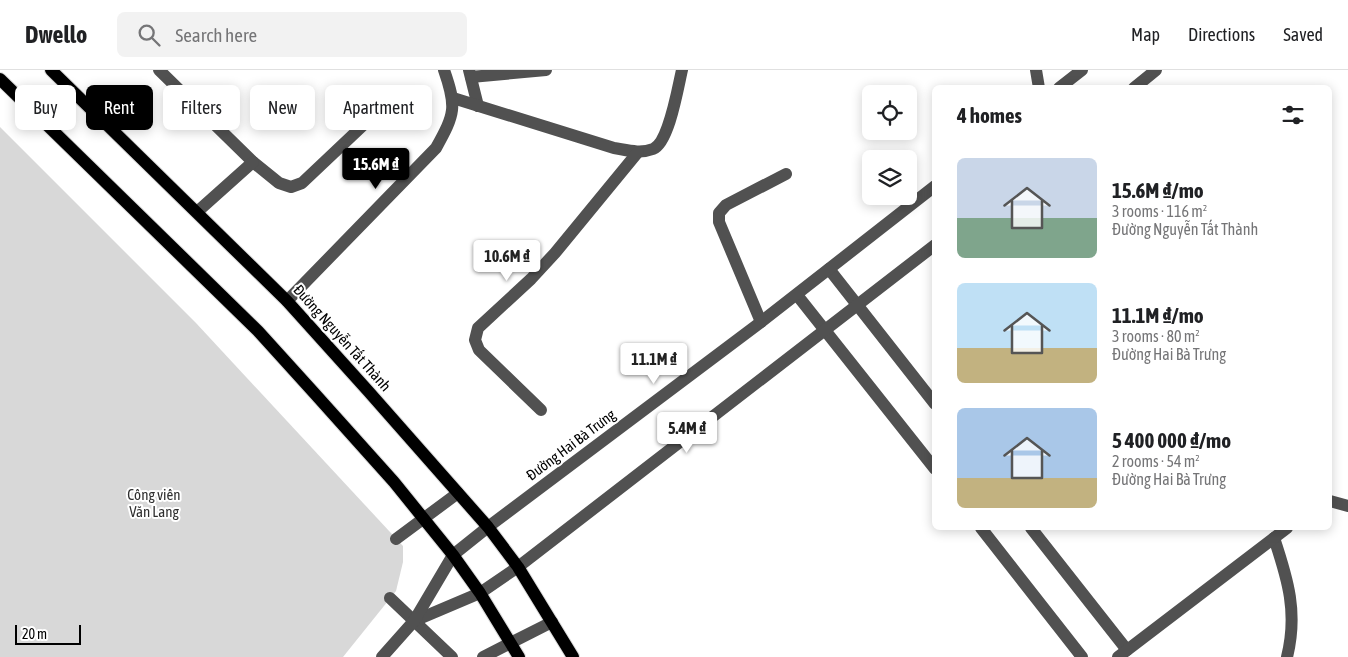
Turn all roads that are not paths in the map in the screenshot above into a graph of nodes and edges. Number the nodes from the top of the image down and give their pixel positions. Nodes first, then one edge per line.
1 (51, 70) edge
2 (159, 70) edge
3 (444, 70) edge
4 (546, 70) edge
5 (682, 70) edge
6 (1036, 70) edge
7 (1082, 70) edge
8 (1156, 70) edge
9 (470, 74) edge
10 (0, 79) edge
11 (1038, 85) edge
12 (1064, 85) edge
13 (1138, 85) edge
14 (453, 98) junction
15 (478, 106) junction
16 (358, 130) edge
17 (638, 152) junction
18 (253, 162) junction
19 (786, 174) dead end
20 (932, 188) edge
21 (197, 212) junction
22 (932, 247) edge
23 (830, 269) junction
24 (796, 295) junction
25 (287, 300) junction
26 (858, 306) junction
27 (761, 322) junction
28 (826, 330) junction
29 (932, 400) edge
30 (541, 410) dead end
31 (932, 465) edge
32 (458, 493) junction
33 (1332, 502) edge
34 (1348, 506) edge
35 (425, 518) junction
36 (488, 527) junction
37 (983, 530) edge
38 (1032, 530) edge
39 (1284, 530) edge
40 (1274, 538) junction
41 (396, 539) dead end
42 (453, 555) junction
43 (518, 567) junction
44 (480, 593) junction
45 (390, 598) dead end
46 (414, 621) junction
47 (552, 622) junction
48 (510, 643) junction
49 (1123, 654) edge
50 (382, 657) edge
51 (452, 657) edge
52 (483, 657) edge
53 (519, 657) edge
54 (573, 657) edge
55 (1082, 657) edge
56 (1287, 657) edge

1 - 21 main road, Đường Nguyễn Tất Thành
2 - 18 street
3 - 14 street
4 - 9 street
5 - 17 street
6 - 11 street
7 - 12 street
8 - 13 street
9 - 15 street
10 - 35 main road
14 - 15 street
14 - 25 street
15 - 17 street
16 - 18 street
17 - 30 street
18 - 21 street
19 - 27 street
20 - 23 street, Đường Hai Bà Trưng
21 - 25 main road, Đường Nguyễn Tất Thành
22 - 26 street, Đường Hai Bà Trưng
23 - 24 street, Đường Hai Bà Trưng
23 - 26 street
24 - 27 street, Đường Hai Bà Trưng
24 - 28 street
25 - 32 main road, Đường Nguyễn Tất Thành
26 - 28 street, Đường Hai Bà Trưng
26 - 29 street
27 - 36 street, Đường Hai Bà Trưng
28 - 31 street
28 - 43 street, Đường Hai Bà Trưng
32 - 35 street
32 - 36 main road, Đường Nguyễn Tất Thành
33 - 34 street
35 - 41 street
35 - 42 main road
36 - 42 street, Đường Hai Bà Trưng
36 - 43 main road, Đường Nguyễn Tất Thành
37 - 55 street
38 - 49 street
39 - 40 street
40 - 49 street
40 - 56 street
42 - 44 main road
42 - 46 street, Đường Hai Bà Trưng
43 - 44 street, Đường Hai Bà Trưng
43 - 47 main road, Đường Nguyễn Tất Thành
44 - 46 street, Đường Hai Bà Trưng
44 - 48 main road
45 - 46 street
46 - 50 street, Đường Hai Bà Trưng
46 - 51 street
47 - 48 street
47 - 54 main road, Đường Nguyễn Tất Thành
48 - 52 street
48 - 53 main road

